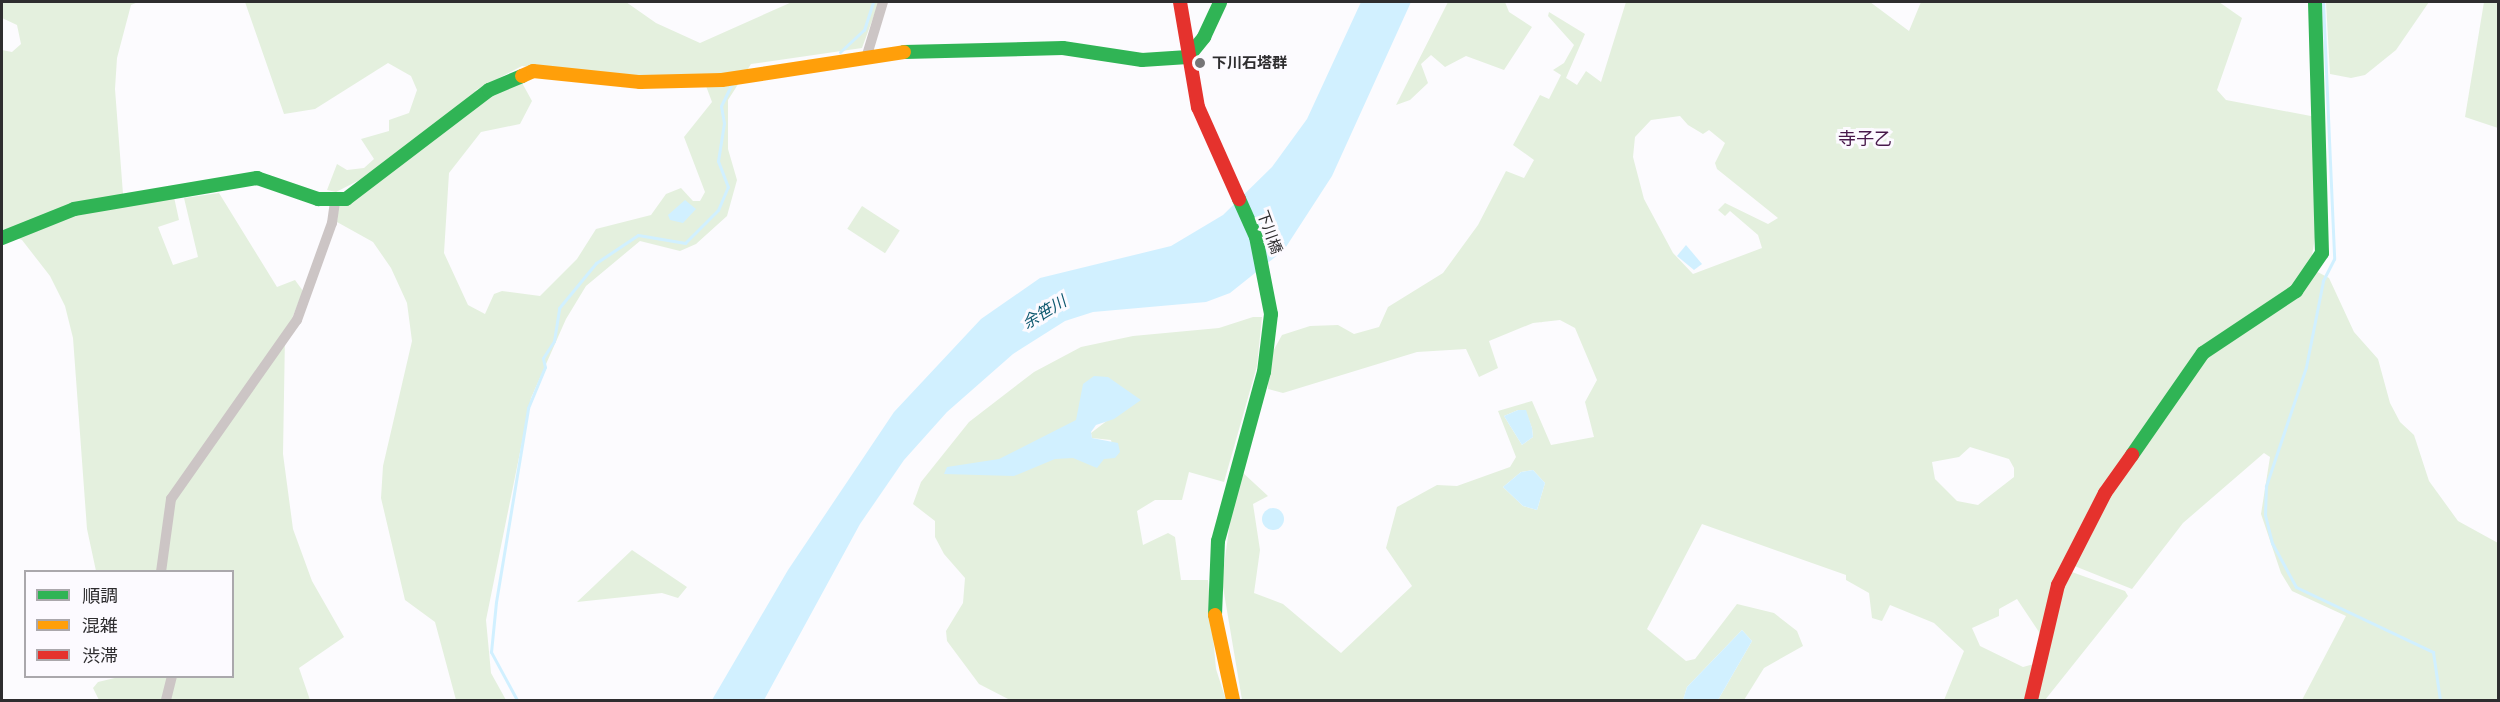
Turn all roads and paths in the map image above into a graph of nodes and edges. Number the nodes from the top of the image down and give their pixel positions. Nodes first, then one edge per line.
1 (883, 2) edge
2 (1180, 2) edge
3 (1220, 2) edge
4 (2315, 2) edge
5 (867, 55) junction
6 (1188, 57) junction
7 (335, 202) junction
8 (2, 238) edge
9 (161, 570) edge
10 (172, 678) edge
11 (166, 700) edge
12 (1233, 700) edge
13 (2031, 700) edge

1 - 5 street
2 - 6 street, 下川橋
3 - 6 street
4 - 13 street
5 - 6 street
5 - 7 street
6 - 12 street, 下川橋
7 - 8 street
7 - 9 street
10 - 11 street

